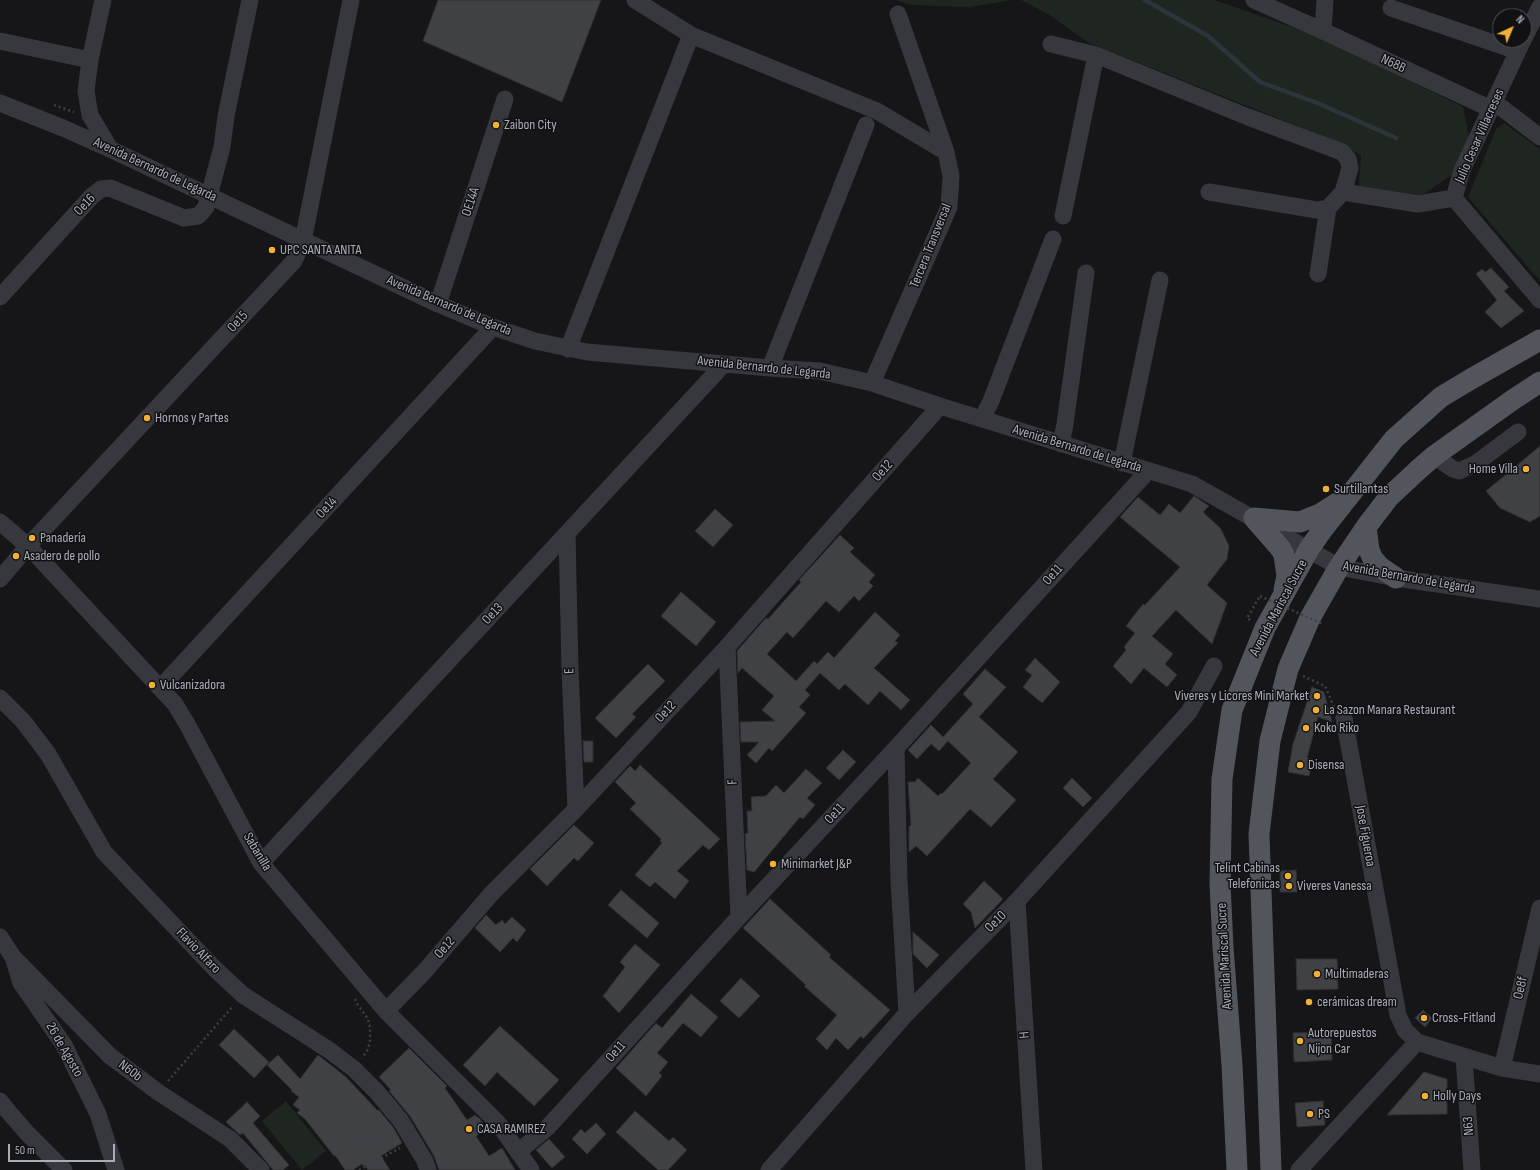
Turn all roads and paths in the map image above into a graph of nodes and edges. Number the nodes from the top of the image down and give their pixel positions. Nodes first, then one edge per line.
1 (103, 0) edge
2 (250, 0) edge
3 (352, 0) edge
4 (635, 0) edge
5 (1254, 0) edge
6 (1325, 0) edge
7 (1540, 7) edge
8 (1391, 8) dead end
9 (898, 14) dead end
10 (1532, 23) edge
11 (1323, 31) junction
12 (691, 35) junction
13 (1492, 35) edge
14 (0, 42) edge
15 (1051, 44) dead end
16 (1520, 48) edge
17 (1096, 55) junction
18 (90, 60) junction
19 (505, 99) dead end
20 (0, 103) edge
21 (54, 105) dead end
22 (1492, 106) junction
23 (90, 115) junction
24 (866, 126) dead end
25 (1540, 136) edge
26 (110, 149) junction
27 (946, 152) junction
28 (1209, 192) dead end
29 (1343, 192) junction
30 (209, 195) junction
31 (1454, 198) junction
32 (1328, 208) junction
33 (1063, 216) dead end
34 (1053, 239) dead end
35 (303, 241) junction
36 (1086, 273) dead end
37 (1318, 274) dead end
38 (1160, 280) dead end
39 (0, 297) edge
40 (1540, 300) edge
41 (438, 304) junction
42 (493, 328) junction
43 (1540, 340) edge
44 (568, 349) junction
45 (724, 364) junction
46 (770, 368) junction
47 (1540, 382) edge
48 (872, 383) junction
49 (940, 406) junction
50 (982, 419) junction
51 (1518, 432) dead end
52 (1061, 444) junction
53 (1434, 456) junction
54 (1122, 463) junction
55 (1148, 471) junction
56 (1355, 489) junction
57 (1254, 518) junction
58 (0, 522) edge
59 (1366, 527) junction
60 (567, 534) junction
61 (28, 546) junction
62 (1310, 549) junction
63 (1339, 567) junction
64 (1396, 578) junction
65 (0, 579) edge
66 (1284, 594) junction
67 (1540, 600) edge
68 (1247, 618) dead end
69 (1323, 624) dead end
70 (727, 647) junction
71 (1214, 666) dead end
72 (1288, 669) junction
73 (160, 688) junction
74 (0, 698) edge
75 (1344, 718) joint
76 (896, 748) junction
77 (576, 809) junction
78 (261, 863) junction
79 (1017, 901) junction
80 (1540, 908) edge
81 (739, 916) junction
82 (0, 937) edge
83 (13, 957) junction
84 (363, 984) junction
85 (243, 995) junction
86 (386, 1011) junction
87 (907, 1013) junction
88 (1416, 1042) junction
89 (1464, 1057) junction
90 (1232, 1066) junction
91 (1267, 1066) junction
92 (1502, 1068) junction
93 (354, 1069) junction
94 (1540, 1074) edge
95 (158, 1092) junction
96 (0, 1101) edge
97 (400, 1119) junction
98 (1269, 1131) junction
99 (1235, 1134) junction
100 (412, 1140) junction
101 (355, 1147) dead end
102 (518, 1152) junction
103 (64, 1170) edge
104 (116, 1170) edge
105 (261, 1170) edge
106 (359, 1170) edge
107 (428, 1170) edge
108 (531, 1170) edge
109 (769, 1170) edge
110 (1034, 1170) edge
111 (1237, 1170) edge
112 (1271, 1170) edge
113 (1299, 1170) edge
114 (1472, 1170) edge

1 - 18 street
2 - 30 street
3 - 35 street, Oe15
4 - 12 street
5 - 11 street, N68B
6 - 11 street
7 - 10 street, Julio Cesar Villacreses
8 - 13 street
9 - 27 street, Tercera Transversal
11 - 22 street, N68B
12 - 27 street
12 - 44 street
14 - 18 street
15 - 17 street
16 - 22 street, Julio Cesar Villacreses
17 - 29 street
17 - 33 street
18 - 23 street
19 - 41 street, OE14A
20 - 26 street, Avenida Bernardo de Legarda
21 - 23 path
22 - 25 street, N68B
22 - 31 street, Julio Cesar Villacreses
23 - 26 street
24 - 46 street
26 - 30 street, Avenida Bernardo de Legarda
27 - 48 street, Tercera Transversal
28 - 32 street
29 - 31 street
29 - 32 street
30 - 35 street, Avenida Bernardo de Legarda
30 - 39 street, Oe16
31 - 40 street, Julio Cesar Villacreses
32 - 37 street
34 - 50 street
35 - 41 street, Avenida Bernardo de Legarda
35 - 61 street, Oe15
36 - 52 street
38 - 54 street
41 - 42 street, Avenida Bernardo de Legarda
42 - 44 street, Avenida Bernardo de Legarda
42 - 73 street, Oe14
43 - 56 main road, Avenida Mariscal Sucre
44 - 45 street, Avenida Bernardo de Legarda
45 - 46 street, Avenida Bernardo de Legarda
45 - 60 street, Oe13
46 - 48 street, Avenida Bernardo de Legarda
47 - 53 main road
48 - 49 street, Avenida Bernardo de Legarda
49 - 50 street, Avenida Bernardo de Legarda
49 - 70 street, Oe12
50 - 52 street, Avenida Bernardo de Legarda
51 - 53 street
52 - 54 street, Avenida Bernardo de Legarda
53 - 59 main road
54 - 55 street, Avenida Bernardo de Legarda
55 - 57 street, Avenida Bernardo de Legarda
55 - 76 street, Oe11
56 - 57 main road
56 - 62 main road, Avenida Mariscal Sucre
57 - 62 street, Avenida Bernardo de Legarda
57 - 66 main road
58 - 61 street, Sabanilla
59 - 63 main road
59 - 64 main road
60 - 77 street, E
60 - 78 street, Oe13
61 - 65 street, Oe15
61 - 73 street, Sabanilla
62 - 63 street, Avenida Bernardo de Legarda
62 - 66 main road, Avenida Mariscal Sucre
63 - 64 street, Avenida Bernardo de Legarda
63 - 72 main road
64 - 67 street, Avenida Bernardo de Legarda
66 - 90 main road, Avenida Mariscal Sucre
68 - 69 path, bridge
70 - 77 street, Oe12
70 - 81 street, F
71 - 79 street, Oe10
72 - 75 path
72 - 91 main road
73 - 78 street, Sabanilla
74 - 85 street, Flavio Alfaro
75 - 88 street, Jose Figueroa
76 - 81 street, Oe11
76 - 87 street
77 - 86 street, Oe12
78 - 84 street, Sabanilla
79 - 87 street, Oe10
79 - 110 street, H
80 - 92 street, Oe8f
81 - 102 street, Oe11
82 - 83 street, 26 de Agosto
83 - 95 street, N60b
83 - 104 street, 26 de Agosto
84 - 86 street, Sabanilla
84 - 93 path
85 - 93 street, Flavio Alfaro
85 - 95 path
86 - 102 street, Sabanilla
87 - 109 street, Oe10
88 - 89 street
88 - 113 street
89 - 92 street
89 - 114 street, N63
90 - 91 main road
90 - 99 main road, Avenida Mariscal Sucre
91 - 98 main road
92 - 94 street
93 - 97 street, Flavio Alfaro
95 - 105 street, N60b
96 - 103 street
97 - 100 street, Flavio Alfaro
97 - 101 path
98 - 99 main road
98 - 112 main road
99 - 111 main road, Avenida Mariscal Sucre
100 - 106 path
100 - 107 street, Flavio Alfaro
102 - 108 street, Sabanilla

